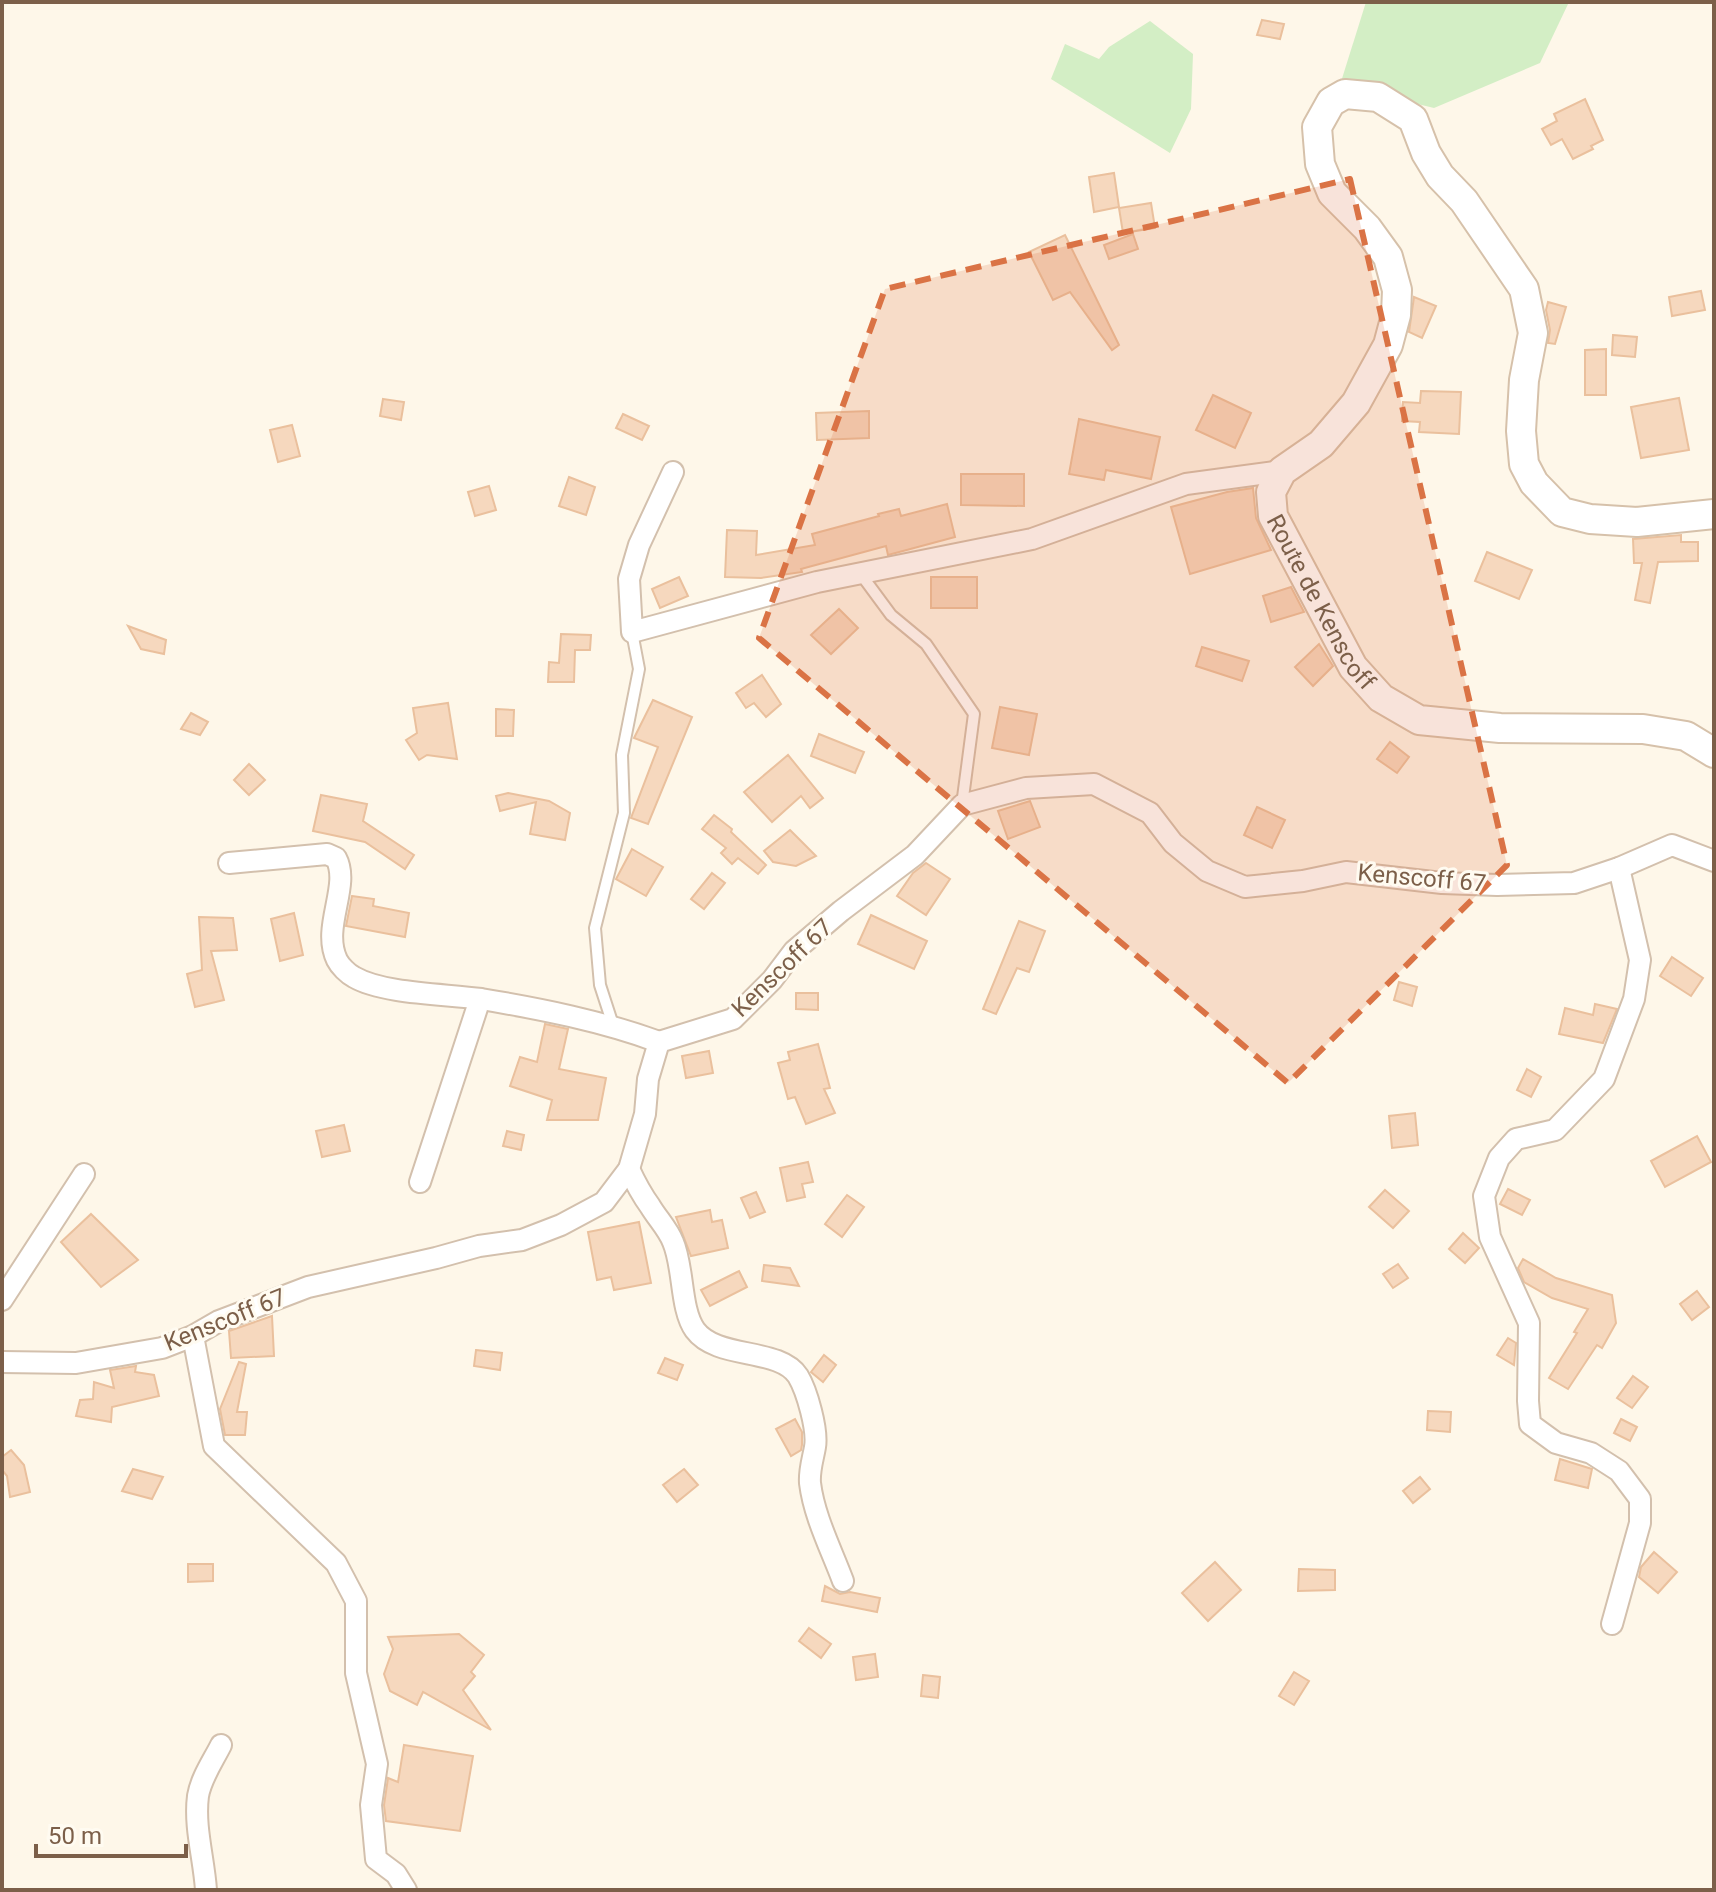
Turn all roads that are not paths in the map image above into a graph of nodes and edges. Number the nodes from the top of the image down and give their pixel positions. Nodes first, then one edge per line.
1 (1282, 471) junction
2 (673, 472) dead end
3 (1714, 514) edge
4 (859, 573) junction
5 (632, 632) junction
6 (1714, 753) edge
7 (962, 805) junction
8 (1714, 861) edge
9 (229, 863) dead end
10 (1619, 868) junction
11 (480, 999) junction
12 (613, 1025) junction
13 (659, 1042) junction
14 (629, 1169) junction
15 (84, 1174) dead end
16 (420, 1182) dead end
17 (2, 1300) edge
18 (193, 1336) junction
19 (2, 1362) edge
20 (843, 1581) dead end
21 (1612, 1624) dead end
22 (221, 1745) dead end
23 (206, 1890) edge
24 (406, 1890) edge

1 - 3 main road
1 - 4 street
1 - 6 main road, Route de Kenscoff
2 - 5 street
4 - 5 street
4 - 7 lane
5 - 12 lane
7 - 10 street, Kenscoff 67
7 - 13 street, Kenscoff 67
8 - 10 street, Kenscoff 67
9 - 11 street
10 - 21 street
11 - 12 street
11 - 16 street
12 - 13 street
13 - 14 street, Kenscoff 67
14 - 18 street, Kenscoff 67
14 - 20 street
15 - 17 street
18 - 19 street, Kenscoff 67
18 - 24 street
22 - 23 street

